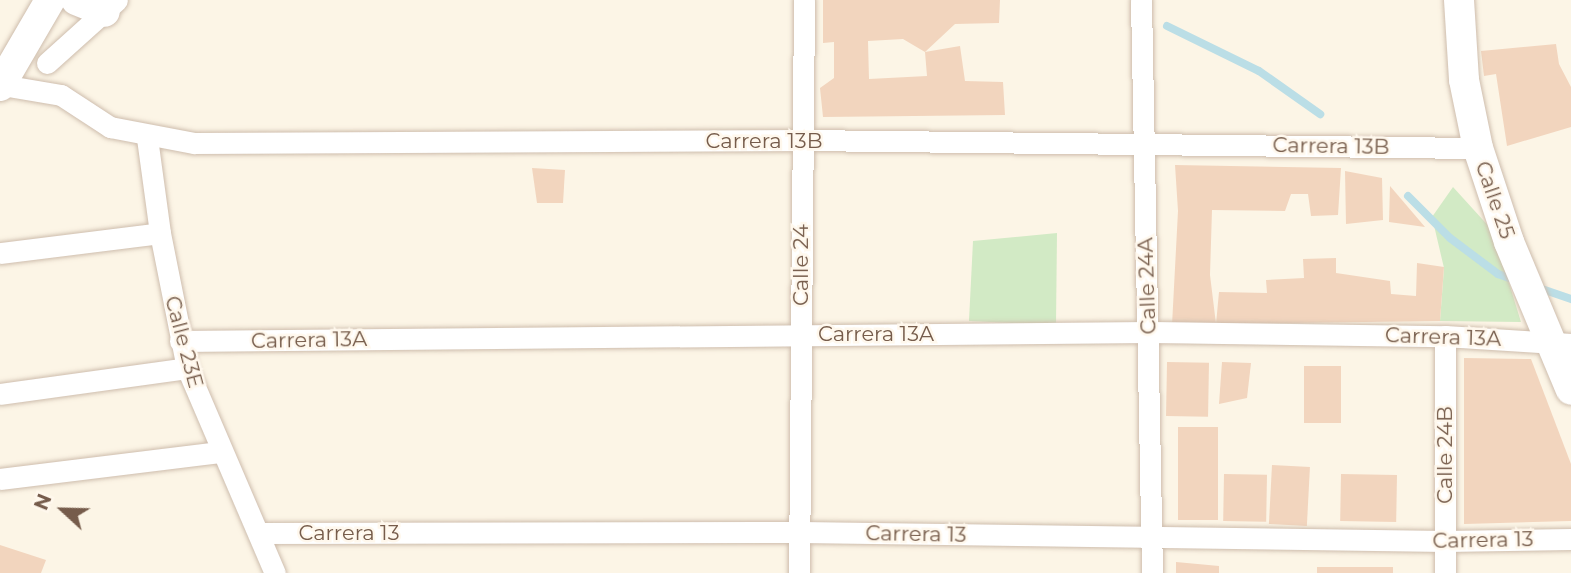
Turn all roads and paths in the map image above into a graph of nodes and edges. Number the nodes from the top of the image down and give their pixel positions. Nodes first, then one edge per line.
1 (50, 0) edge
2 (76, 0) edge
3 (804, 0) edge
4 (1141, 0) edge
5 (1459, 0) edge
6 (111, 6) edge
7 (31, 34) junction
8 (47, 63) junction
9 (1, 85) edge
10 (61, 95) junction
11 (147, 138) junction
12 (802, 140) junction
13 (1142, 144) junction
14 (1478, 148) junction
15 (160, 233) junction
16 (0, 253) edge
17 (1149, 332) junction
18 (801, 334) junction
19 (1445, 336) junction
20 (180, 341) junction
21 (1561, 342) edge
22 (187, 368) junction
23 (1571, 390) edge
24 (0, 394) edge
25 (221, 452) junction
26 (0, 478) edge
27 (800, 532) junction
28 (260, 533) junction
29 (1151, 537) junction
30 (1571, 539) edge
31 (1445, 541) junction
32 (275, 573) edge
33 (799, 573) edge
34 (1152, 573) edge
35 (1445, 573) edge

1 - 7 street
2 - 6 street
3 - 12 street, Calle 24
4 - 13 street, Calle 24A
5 - 14 street, Calle 25
6 - 8 street
7 - 8 street
7 - 9 street
8 - 10 street
9 - 10 street, Carrera 13B
10 - 11 street, Carrera 13B
11 - 12 street, Carrera 13B
11 - 15 street, Calle 23E
12 - 13 street, Carrera 13B
12 - 18 street, Calle 24
13 - 14 street, Carrera 13B
13 - 17 street, Calle 24A
14 - 21 street, Calle 25
15 - 16 street
15 - 20 street, Calle 23E
17 - 18 street, Carrera 13A
17 - 19 street, Carrera 13A
17 - 29 street, Calle 24A
18 - 20 street, Carrera 13A
18 - 27 street, Calle 24
19 - 21 street, Carrera 13A
19 - 31 street, Calle 24B
20 - 22 street, Calle 23E
21 - 23 street, Calle 25
22 - 24 street
22 - 25 street, Calle 23E
25 - 26 street
25 - 28 street, Calle 23E
27 - 28 street, Carrera 13
27 - 29 street, Carrera 13
27 - 33 street, Calle 24
28 - 32 street, Calle 23E
29 - 31 street, Carrera 13
29 - 34 street, Calle 24A
30 - 31 street, Carrera 13
31 - 35 street, Calle 24B

